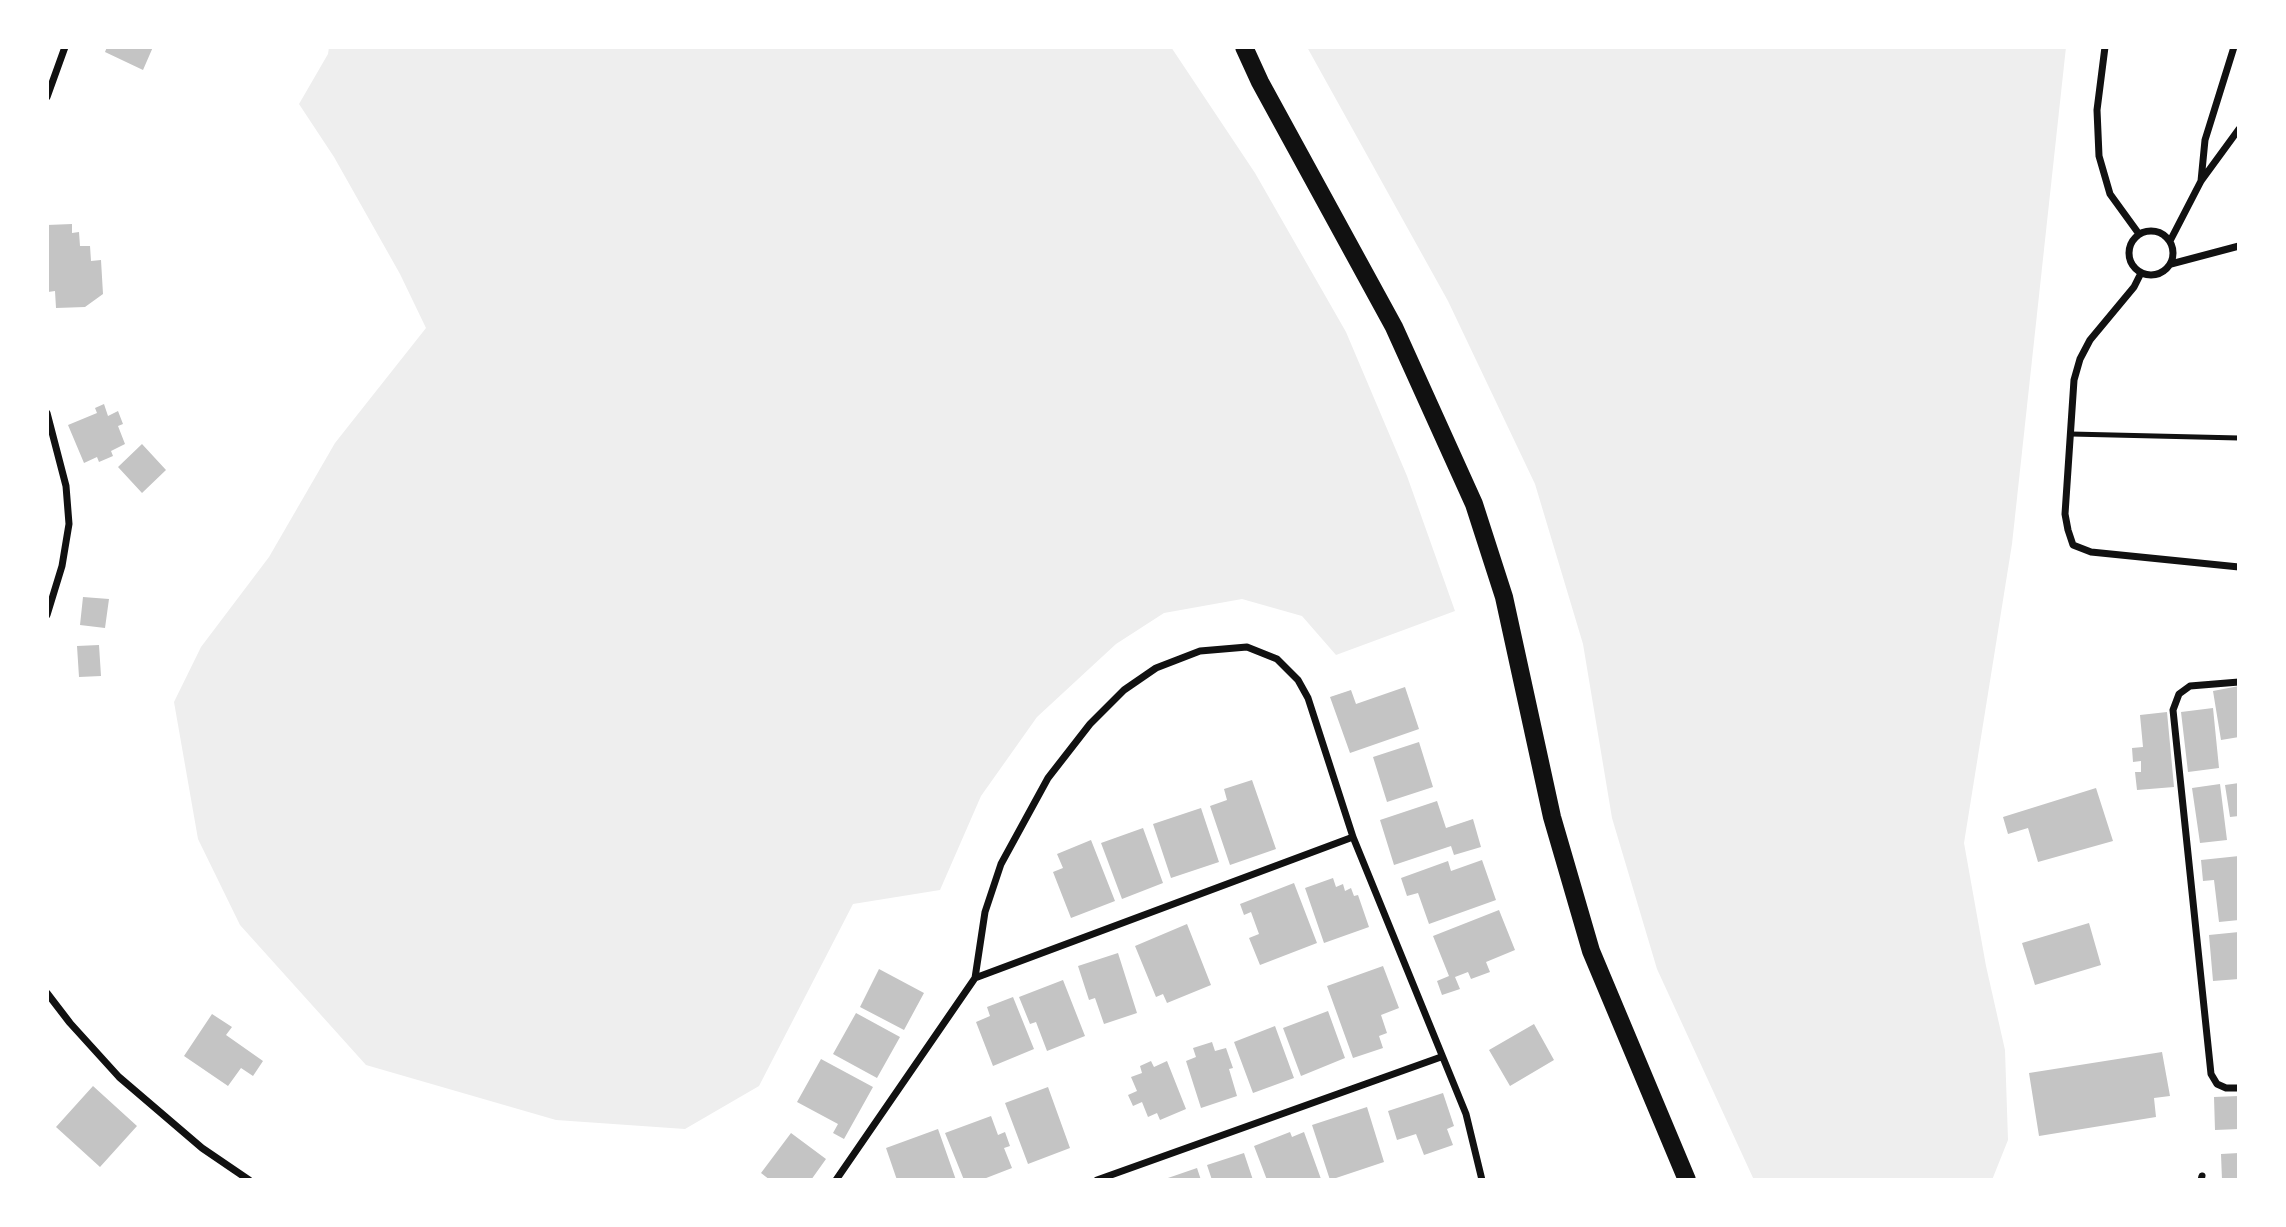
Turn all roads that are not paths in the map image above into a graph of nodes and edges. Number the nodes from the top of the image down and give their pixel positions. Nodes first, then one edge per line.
1 (65, 47) edge
2 (1244, 47) edge
3 (2105, 47) edge
4 (2234, 47) edge
5 (48, 91) edge
6 (2239, 129) edge
7 (2201, 181) junction
8 (2139, 234) junction
9 (2170, 241) junction
10 (2239, 246) edge
11 (2171, 264) junction
12 (2141, 273) junction
13 (47, 413) edge
14 (2071, 434) junction
15 (2239, 438) edge
16 (2239, 567) edge
17 (47, 615) edge
18 (2239, 682) edge
19 (1353, 837) junction
20 (975, 978) junction
21 (47, 993) edge
22 (1441, 1057) junction
23 (2239, 1088) edge
24 (249, 1180) edge
25 (836, 1180) edge
26 (1097, 1180) edge
27 (1482, 1180) edge
28 (1688, 1180) edge

1 - 5 street
2 - 28 main road
3 - 8 street
4 - 7 street
6 - 7 street
7 - 9 street
8 - 9 street
8 - 12 street
9 - 11 street
10 - 11 street
11 - 12 street
12 - 14 street
13 - 17 street
14 - 15 lane
14 - 16 street
18 - 23 street
19 - 20 street
19 - 20 street
19 - 22 street
20 - 25 street
21 - 24 street
22 - 26 street
22 - 27 street

